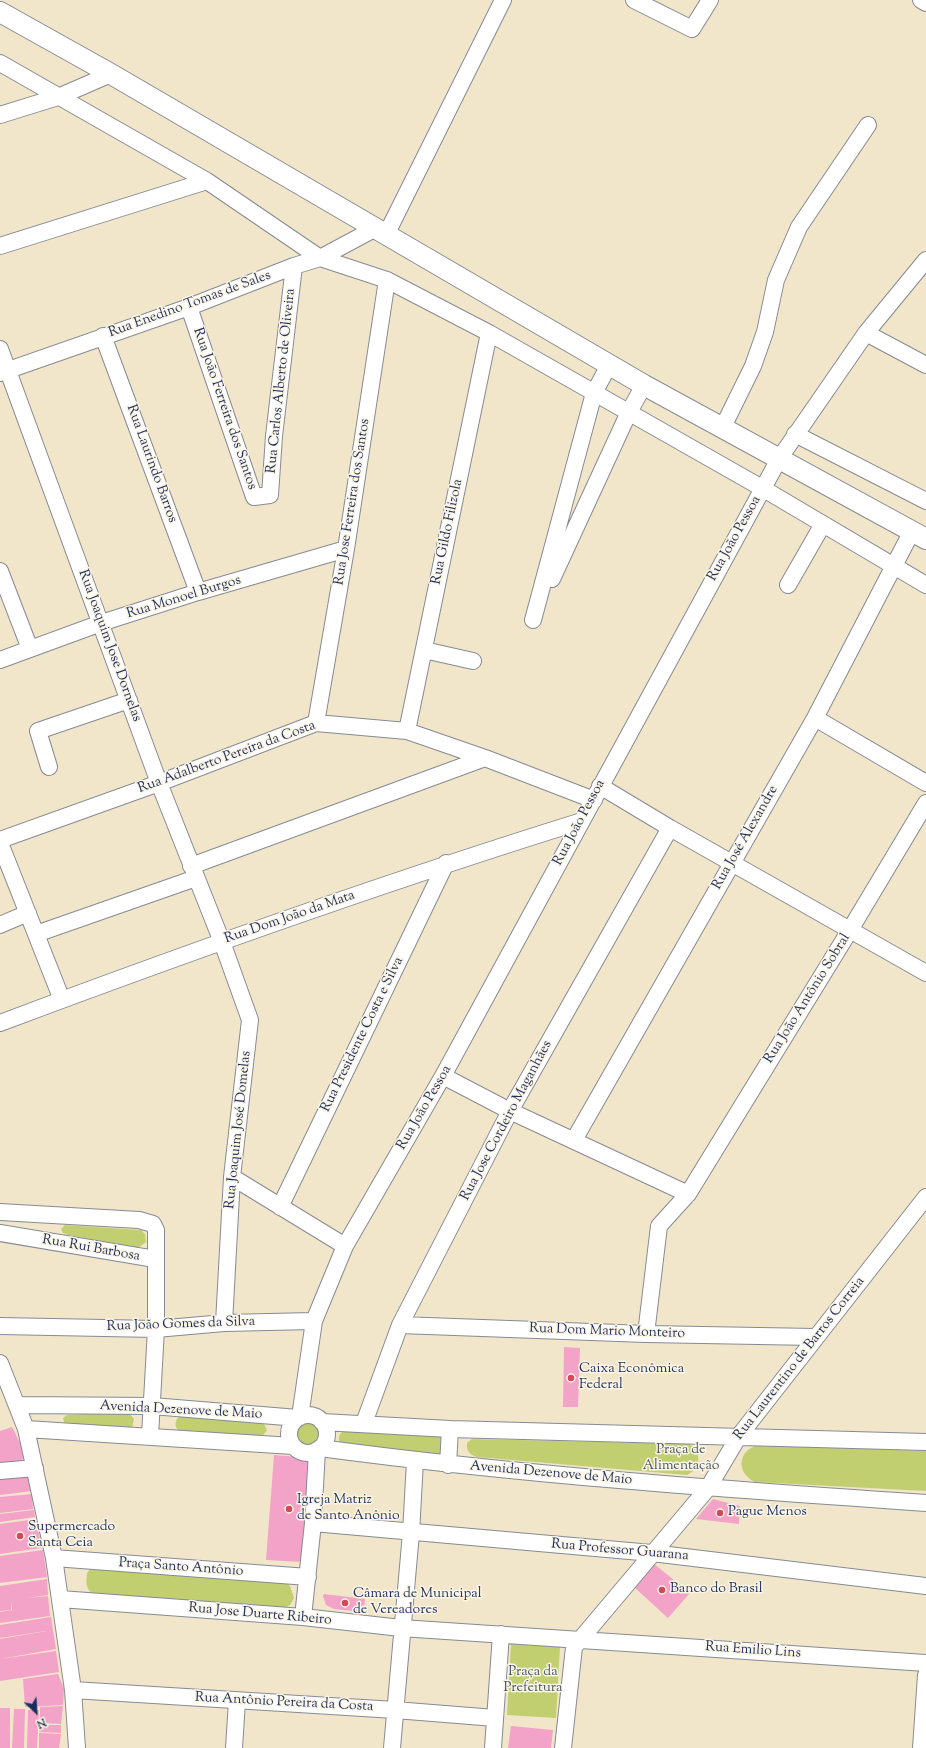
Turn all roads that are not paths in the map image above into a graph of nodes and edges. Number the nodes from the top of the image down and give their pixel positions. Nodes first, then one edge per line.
1 (502, 0) edge
2 (634, 0) edge
3 (710, 0) edge
4 (921, 0) edge
5 (926, 2) edge
6 (0, 12) edge
7 (0, 63) edge
8 (111, 74) junction
9 (58, 97) junction
10 (0, 115) edge
11 (868, 125) dead end
12 (207, 181) junction
13 (381, 232) junction
14 (0, 246) edge
15 (320, 258) junction
16 (926, 260) edge
17 (294, 266) junction
18 (387, 280) junction
19 (189, 307) junction
20 (489, 333) junction
21 (866, 333) junction
22 (103, 336) junction
23 (0, 350) edge
24 (609, 365) junction
25 (926, 365) edge
26 (4, 372) edge
27 (644, 385) junction
28 (594, 393) junction
29 (628, 412) junction
30 (723, 427) junction
31 (795, 434) junction
32 (779, 459) junction
33 (762, 488) junction
34 (270, 495) joint
35 (926, 501) edge
36 (823, 524) junction
37 (919, 535) edge
38 (346, 549) junction
39 (894, 566) junction
40 (0, 571) edge
41 (788, 585) dead end
42 (926, 585) edge
43 (198, 592) junction
44 (101, 623) junction
45 (30, 649) junction
46 (424, 650) junction
47 (0, 660) edge
48 (473, 661) dead end
49 (129, 700) junction
50 (815, 718) junction
51 (316, 723) junction
52 (407, 731) junction
53 (485, 758) junction
54 (49, 767) dead end
55 (159, 783) junction
56 (926, 783) edge
57 (597, 793) junction
58 (926, 802) edge
59 (582, 821) junction
60 (670, 828) junction
61 (0, 840) edge
62 (0, 843) edge
63 (446, 863) junction
64 (732, 863) junction
65 (194, 872) junction
66 (28, 913) junction
67 (0, 925) edge
68 (850, 930) junction
69 (36, 934) junction
70 (222, 942) junction
71 (926, 973) edge
72 (62, 1000) junction
73 (0, 1023) edge
74 (443, 1076) junction
75 (510, 1111) junction
76 (574, 1140) junction
77 (232, 1177) junction
78 (688, 1194) junction
79 (926, 1197) edge
80 (280, 1207) junction
81 (0, 1212) edge
82 (0, 1233) edge
83 (345, 1246) junction
84 (155, 1259) junction
85 (314, 1321) junction
86 (224, 1323) junction
87 (400, 1325) junction
88 (0, 1326) edge
89 (156, 1329) junction
90 (646, 1334) junction
91 (815, 1337) junction
92 (0, 1363) edge
93 (17, 1405) junction
94 (152, 1406) junction
95 (299, 1418) junction
96 (322, 1422) junction
97 (364, 1423) junction
98 (26, 1429) junction
99 (450, 1429) junction
100 (150, 1436) junction
101 (739, 1436) junction
102 (926, 1442) edge
103 (293, 1446) junction
104 (318, 1449) junction
105 (414, 1461) junction
106 (448, 1465) junction
107 (35, 1468) junction
108 (0, 1472) edge
109 (708, 1488) junction
110 (926, 1503) edge
111 (313, 1523) junction
112 (411, 1533) junction
113 (652, 1553) junction
114 (54, 1558) junction
115 (308, 1577) junction
116 (926, 1586) edge
117 (60, 1599) junction
118 (303, 1617) junction
119 (401, 1628) junction
120 (501, 1634) junction
121 (580, 1639) junction
122 (926, 1663) edge
123 (926, 1675) edge
124 (73, 1690) junction
125 (237, 1701) junction
126 (395, 1710) junction
127 (495, 1718) junction
128 (77, 1748) edge
129 (234, 1748) edge
130 (392, 1748) edge
131 (493, 1748) edge
132 (563, 1748) edge
133 (921, 1748) edge

1 - 13 street
2 - 3 street
4 - 5 street
6 - 8 main road
7 - 9 street
8 - 9 street
8 - 13 main road
9 - 10 street
9 - 12 street
11 - 30 street
12 - 14 street
12 - 15 street
13 - 15 street, Rua Enedino Tomas de Sales
13 - 24 main road
15 - 17 street, Rua Enedino Tomas de Sales
15 - 18 street
16 - 21 street, Rua João Pessoa
17 - 19 street, Rua Enedino Tomas de Sales
17 - 34 street, Rua Carlos Alberto de Oliveira
18 - 20 street
18 - 38 street, Rua Jose Ferreira dos Santos
19 - 22 street, Rua Enedino Tomas de Sales
19 - 34 street, Rua João Ferreira dos Santos
20 - 28 street
20 - 46 street, Rua Gildo Filizola
21 - 25 street
21 - 31 street, Rua João Pessoa
22 - 26 street, Rua Enedino Tomas de Sales
22 - 43 street, Rua Laurindo Barros
23 - 26 street, Rua Joaquim Jose Dornelas
24 - 27 main road
24 - 28 street
26 - 44 street, Rua Joaquim Jose Dornelas
27 - 29 street
27 - 30 main road
28 - 29 street
28 - 29 street
29 - 33 street
30 - 32 main road
31 - 32 street, Rua João Pessoa
31 - 35 street
32 - 33 street, Rua João Pessoa
32 - 37 main road
33 - 36 street
33 - 57 street, Rua João Pessoa
36 - 39 street
36 - 41 street
37 - 39 street, Rua José Alexandre
38 - 43 street, Rua Monoel Burgos
38 - 51 street, Rua Jose Ferreira dos Santos
39 - 42 street
39 - 50 street, Rua José Alexandre
40 - 45 street
43 - 44 street, Rua Monoel Burgos
44 - 45 street, Rua Monoel Burgos
44 - 49 street, Rua Joaquim Jose Dornelas
45 - 47 street, Rua Monoel Burgos
46 - 48 street
46 - 52 street, Rua Gildo Filizola
49 - 54 street
49 - 55 street, Rua Joaquim Jose Dornelas
50 - 56 street
50 - 64 street, Rua José Alexandre
51 - 52 street, Rua Adalberto Pereira da Costa
51 - 55 street, Rua Adalberto Pereira da Costa
52 - 53 street, Rua Adalberto Pereira da Costa
53 - 57 street, Rua Adalberto Pereira da Costa
53 - 65 street
55 - 61 street, Rua Adalberto Pereira da Costa
55 - 65 street, Rua Joaquim Jose Dornelas
57 - 59 street, Rua João Pessoa
57 - 60 street, Rua Adalberto Pereira da Costa
58 - 68 street, Rua João Antônio Sobral
59 - 63 street, Rua Dom João da Mata
59 - 74 street, Rua João Pessoa
60 - 64 street, Rua Adalberto Pereira da Costa
60 - 75 street, Rua Jose Cordeiro Maganhães
62 - 66 street
63 - 70 street, Rua Dom João da Mata
63 - 80 street, Rua Presidente Costa e Silva
64 - 68 street, Rua Adalberto Pereira da Costa
64 - 76 street, Rua José Alexandre
65 - 69 street
65 - 70 street, Rua Joaquim Jose Dornelas
66 - 67 street
66 - 69 street
68 - 71 street, Rua Adalberto Pereira da Costa
68 - 78 street, Rua João Antônio Sobral
69 - 72 street
70 - 72 street, Rua Dom João da Mata
70 - 77 street, Rua Joaquim José Domelas
72 - 73 street, Rua Dom João da Mata
74 - 75 street
74 - 83 street, Rua João Pessoa
75 - 76 street
75 - 87 street, Rua Jose Cordeiro Maganhães
76 - 78 street
77 - 80 street
77 - 86 street, Rua Joaquim José Domelas
78 - 90 street, Rua João Antônio Sobral
79 - 91 street, Rua Laurentino de Barros Correia
80 - 83 street
81 - 84 street, Rua Rui Barbosa
82 - 84 street, Rua Rui Barbosa
83 - 85 street, Rua João Pessoa
84 - 89 street, Rua Rui Barbosa
85 - 86 street, Rua João Gomes da Silva
85 - 95 street, Rua João Pessoa
86 - 89 street, Rua João Gomes da Silva
87 - 90 street, Rua Dom Mario Monteiro
87 - 97 street, Rua Jose Cordeiro Maganhães
88 - 89 street, Rua João Gomes da Silva
89 - 94 street, Rua Rui Barbosa
90 - 91 street, Rua Dom Mario Monteiro
91 - 101 street, Rua Laurentino de Barros Correia
92 - 93 street
93 - 94 street, Avenida Dezenove de Maio
93 - 98 street
94 - 95 street, Avenida Dezenove de Maio
94 - 100 street, Rua Rui Barbosa
95 - 96 street
95 - 103 street
96 - 97 street
96 - 104 street
97 - 99 street
98 - 100 street, Avenida Dezenove de Maio
98 - 107 street
99 - 101 street
99 - 106 street
100 - 103 street, Avenida Dezenove de Maio
101 - 102 street
101 - 109 street, Rua Laurentino de Barros Correia
103 - 104 street
104 - 105 street, Avenida Dezenove de Maio
104 - 111 street
105 - 106 street, Avenida Dezenove de Maio
105 - 112 street
106 - 109 street, Avenida Dezenove de Maio
107 - 108 street
107 - 114 street
109 - 110 street, Avenida Dezenove de Maio
109 - 113 street, Rua Laurentino de Barros Correia
111 - 112 street, Rua Professor Guarana
111 - 115 street
112 - 113 street, Rua Professor Guarana
112 - 119 street
113 - 116 street, Rua Professor Guarana
113 - 121 street, Rua Laurentino de Barros Correia
114 - 115 street, Praça Santo Antônio
114 - 117 street
115 - 118 street
117 - 118 street, Rua Jose Duarte Ribeiro
117 - 124 street
118 - 119 street, Rua Jose Duarte Ribeiro
119 - 120 street, Rua Jose Duarte Ribeiro
119 - 126 street
120 - 121 street, Rua Jose Duarte Ribeiro
120 - 127 street
121 - 122 street, Rua Emilio Lins
121 - 132 street, Rua Laurentino de Barros Correia
123 - 133 street
124 - 125 street, Rua Antônio Pereira da Costa
124 - 128 street
125 - 126 street, Rua Antônio Pereira da Costa
125 - 129 street
126 - 127 street, Rua Antônio Pereira da Costa
126 - 130 street
127 - 131 street

